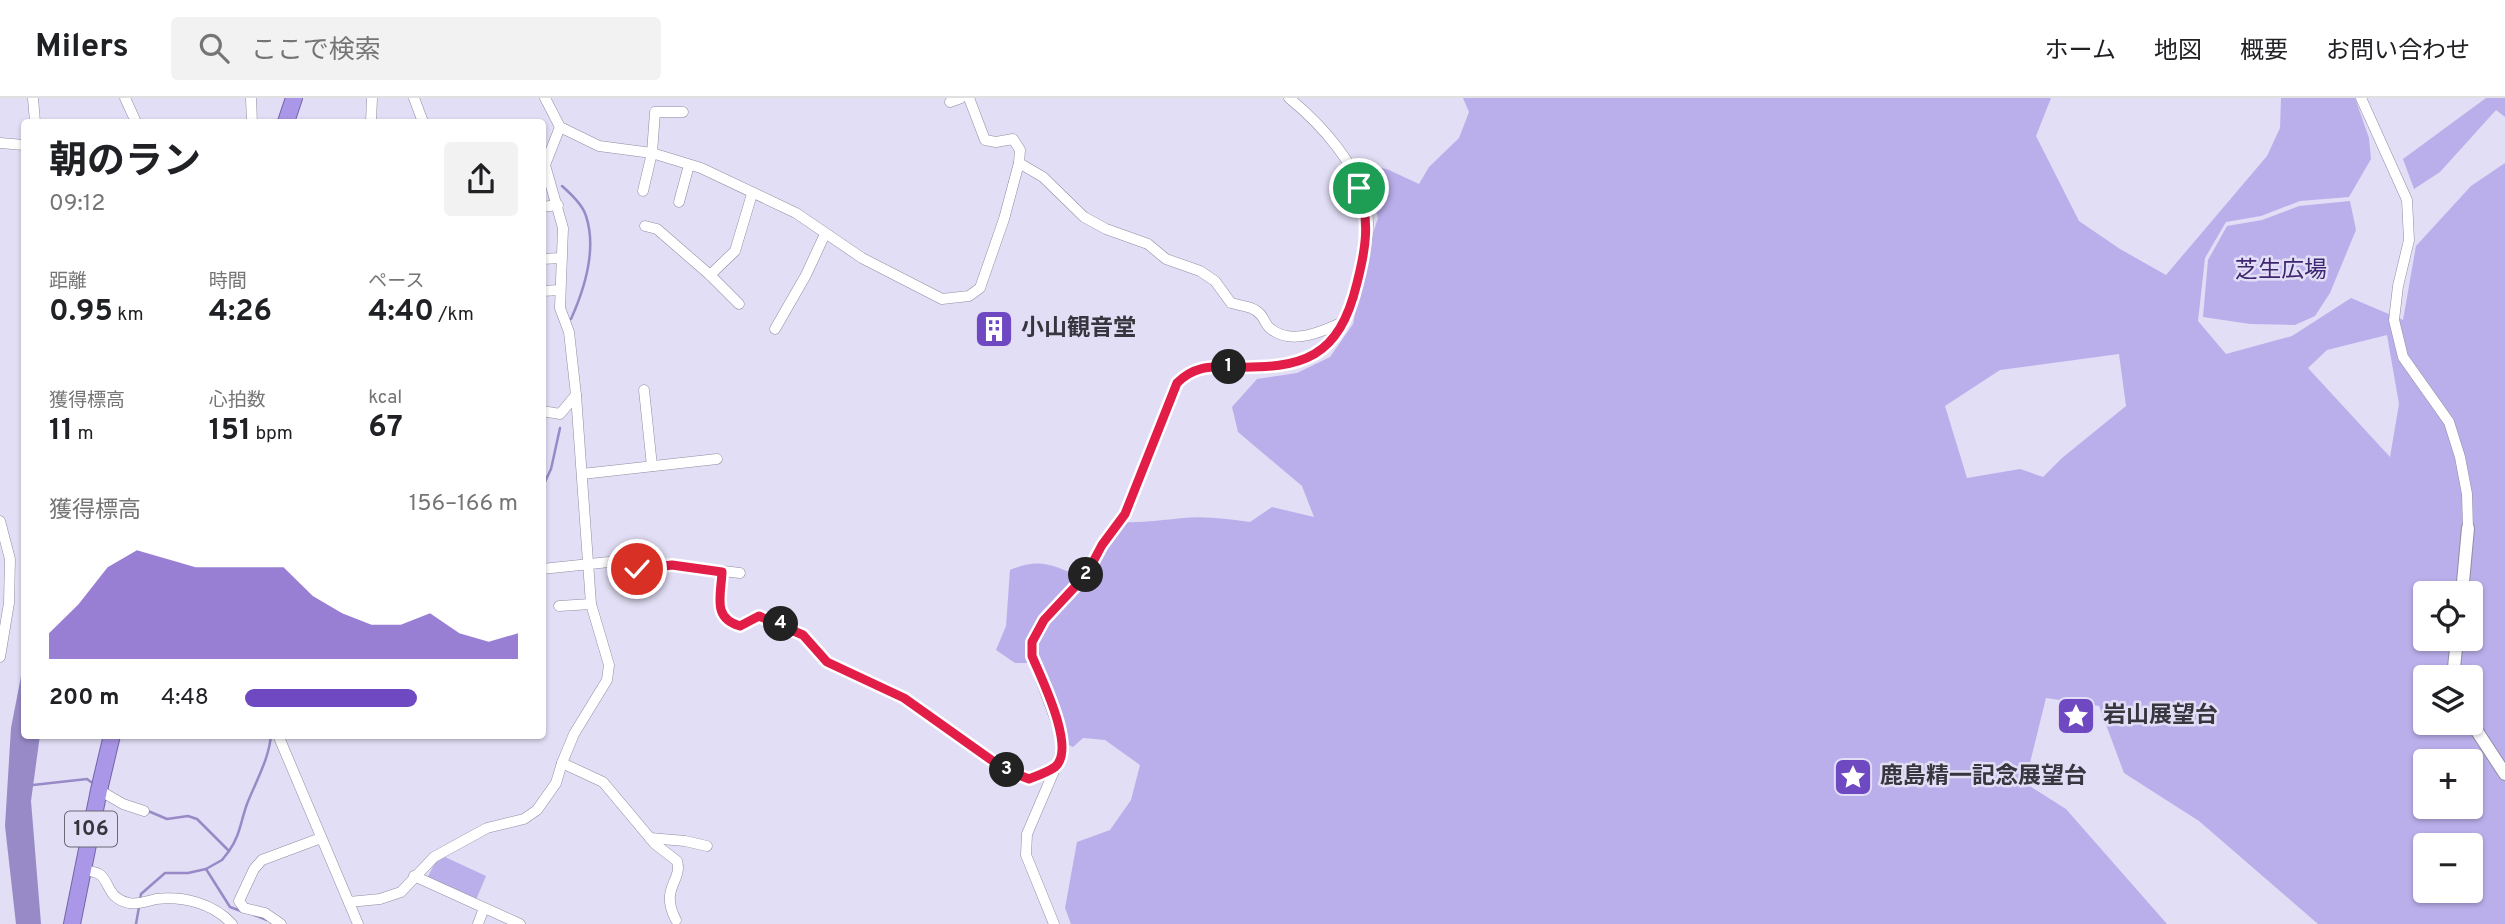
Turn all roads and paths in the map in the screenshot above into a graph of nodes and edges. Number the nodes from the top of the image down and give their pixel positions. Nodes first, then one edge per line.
1 (33, 98) edge
2 (125, 98) edge
3 (251, 98) edge
4 (294, 98) edge
5 (372, 98) edge
6 (414, 98) edge
7 (545, 98) edge
8 (961, 98) edge
9 (969, 98) edge
10 (1289, 98) edge
11 (2361, 98) edge
12 (950, 102) dead end
13 (683, 112) dead end
14 (35, 119) edge
15 (135, 119) edge
16 (252, 119) edge
17 (287, 119) edge
18 (371, 119) edge
19 (422, 119) edge
20 (559, 127) junction
21 (0, 143) edge
22 (21, 145) edge
23 (652, 153) junction
24 (546, 160) edge
25 (1020, 163) junction
26 (689, 165) junction
27 (546, 171) edge
28 (643, 191) dead end
29 (752, 194) junction
30 (679, 202) dead end
31 (558, 205) junction
32 (546, 206) edge
33 (645, 226) dead end
34 (825, 234) junction
35 (561, 258) junction
36 (546, 259) edge
37 (710, 275) junction
38 (560, 290) junction
39 (546, 291) edge
40 (738, 304) dead end
41 (1345, 321) junction
42 (775, 329) dead end
43 (644, 390) dead end
44 (576, 395) junction
45 (546, 412) edge
46 (717, 459) dead end
47 (652, 466) junction
48 (582, 474) junction
49 (0, 521) edge
50 (2468, 528) joint
51 (587, 563) junction
52 (546, 568) edge
53 (722, 572) junction
54 (740, 573) dead end
55 (2463, 581) edge
56 (591, 604) junction
57 (559, 606) dead end
58 (0, 657) edge
59 (2480, 735) edge
60 (111, 739) edge
61 (280, 739) edge
62 (562, 763) junction
63 (1056, 766) junction
64 (2505, 774) edge
65 (99, 790) junction
66 (144, 811) dead end
67 (321, 838) junction
68 (650, 838) junction
69 (707, 846) dead end
70 (83, 870) junction
71 (414, 876) junction
72 (349, 902) junction
73 (484, 908) junction
74 (676, 920) dead end
75 (72, 924) edge
76 (232, 924) edge
77 (281, 924) edge
78 (358, 924) edge
79 (478, 924) edge
80 (520, 924) edge
81 (1055, 924) edge

1 - 14 street
2 - 15 street
3 - 16 street
4 - 17 highway
5 - 18 street
6 - 19 street
7 - 20 street
8 - 12 street
9 - 25 street
10 - 41 street
11 - 50 street
13 - 23 street
20 - 23 street
20 - 24 street
21 - 22 street
23 - 26 street
23 - 28 street
25 - 34 street
25 - 41 street
26 - 29 street
26 - 30 street
27 - 31 street
29 - 34 street
29 - 37 street
31 - 32 street
31 - 35 street
33 - 37 street
34 - 42 street
35 - 36 street
35 - 38 street
37 - 40 street
38 - 39 street
38 - 44 street
41 - 63 street
43 - 47 street
44 - 45 street
44 - 48 street
46 - 47 street
47 - 48 street
48 - 51 street
49 - 58 street
50 - 55 street
51 - 52 street
51 - 53 street
51 - 56 street
53 - 54 street
53 - 63 street
56 - 57 street
56 - 62 street
59 - 64 street
60 - 65 highway, 106
61 - 67 street
62 - 68 street
62 - 71 street
63 - 81 street
65 - 66 street
65 - 70 highway, 106
67 - 72 street
67 - 77 street
68 - 69 street
68 - 74 street
70 - 75 highway, 106
70 - 76 street
71 - 72 street
71 - 73 street
72 - 78 street
73 - 79 street
73 - 80 street

